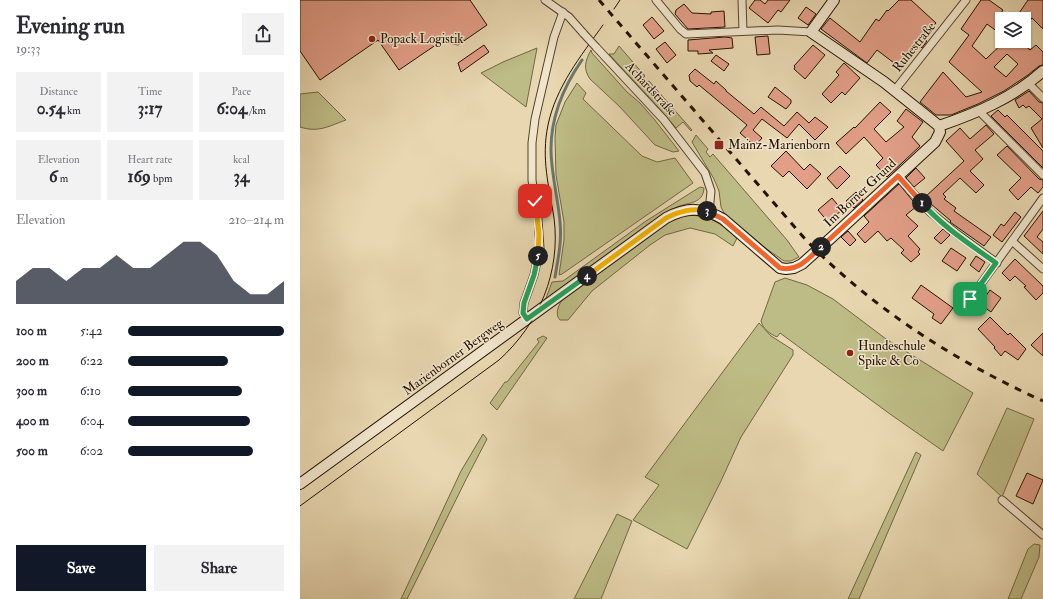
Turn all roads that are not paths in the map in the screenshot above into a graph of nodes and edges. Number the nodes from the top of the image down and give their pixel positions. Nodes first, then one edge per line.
1 (545, 0) edge
2 (656, 0) edge
3 (742, 0) edge
4 (834, 0) edge
5 (966, 0) edge
6 (563, 12) junction
7 (743, 31) junction
8 (811, 32) junction
9 (1043, 71) edge
10 (1029, 84) junction
11 (895, 90) junction
12 (1043, 98) edge
13 (979, 111) junction
14 (939, 126) junction
15 (1043, 175) edge
16 (898, 176) junction
17 (1043, 198) edge
18 (709, 212) junction
19 (1012, 241) junction
20 (996, 263) junction
21 (780, 268) joint
22 (1043, 269) edge
23 (970, 299) dead end
24 (527, 319) junction
25 (300, 484) edge
26 (1002, 500) dead end
27 (1043, 535) edge

1 - 6 street, Achardstraße
2 - 7 street
3 - 7 street
4 - 8 street
5 - 11 street, Ruhestraße
6 - 18 street, Achardstraße, bridge
6 - 24 street
7 - 8 street
8 - 11 street
9 - 10 street
10 - 12 street
10 - 13 street
11 - 14 street
13 - 14 street
13 - 15 street
14 - 16 street, Im Borner Grund
16 - 20 street
16 - 21 street, Im Borner Grund
17 - 19 street
18 - 21 street, Marienborner Bergweg
18 - 24 street, Marienborner Bergweg
19 - 20 street
19 - 22 street
20 - 23 street
24 - 25 street, Marienborner Bergweg
26 - 27 street

